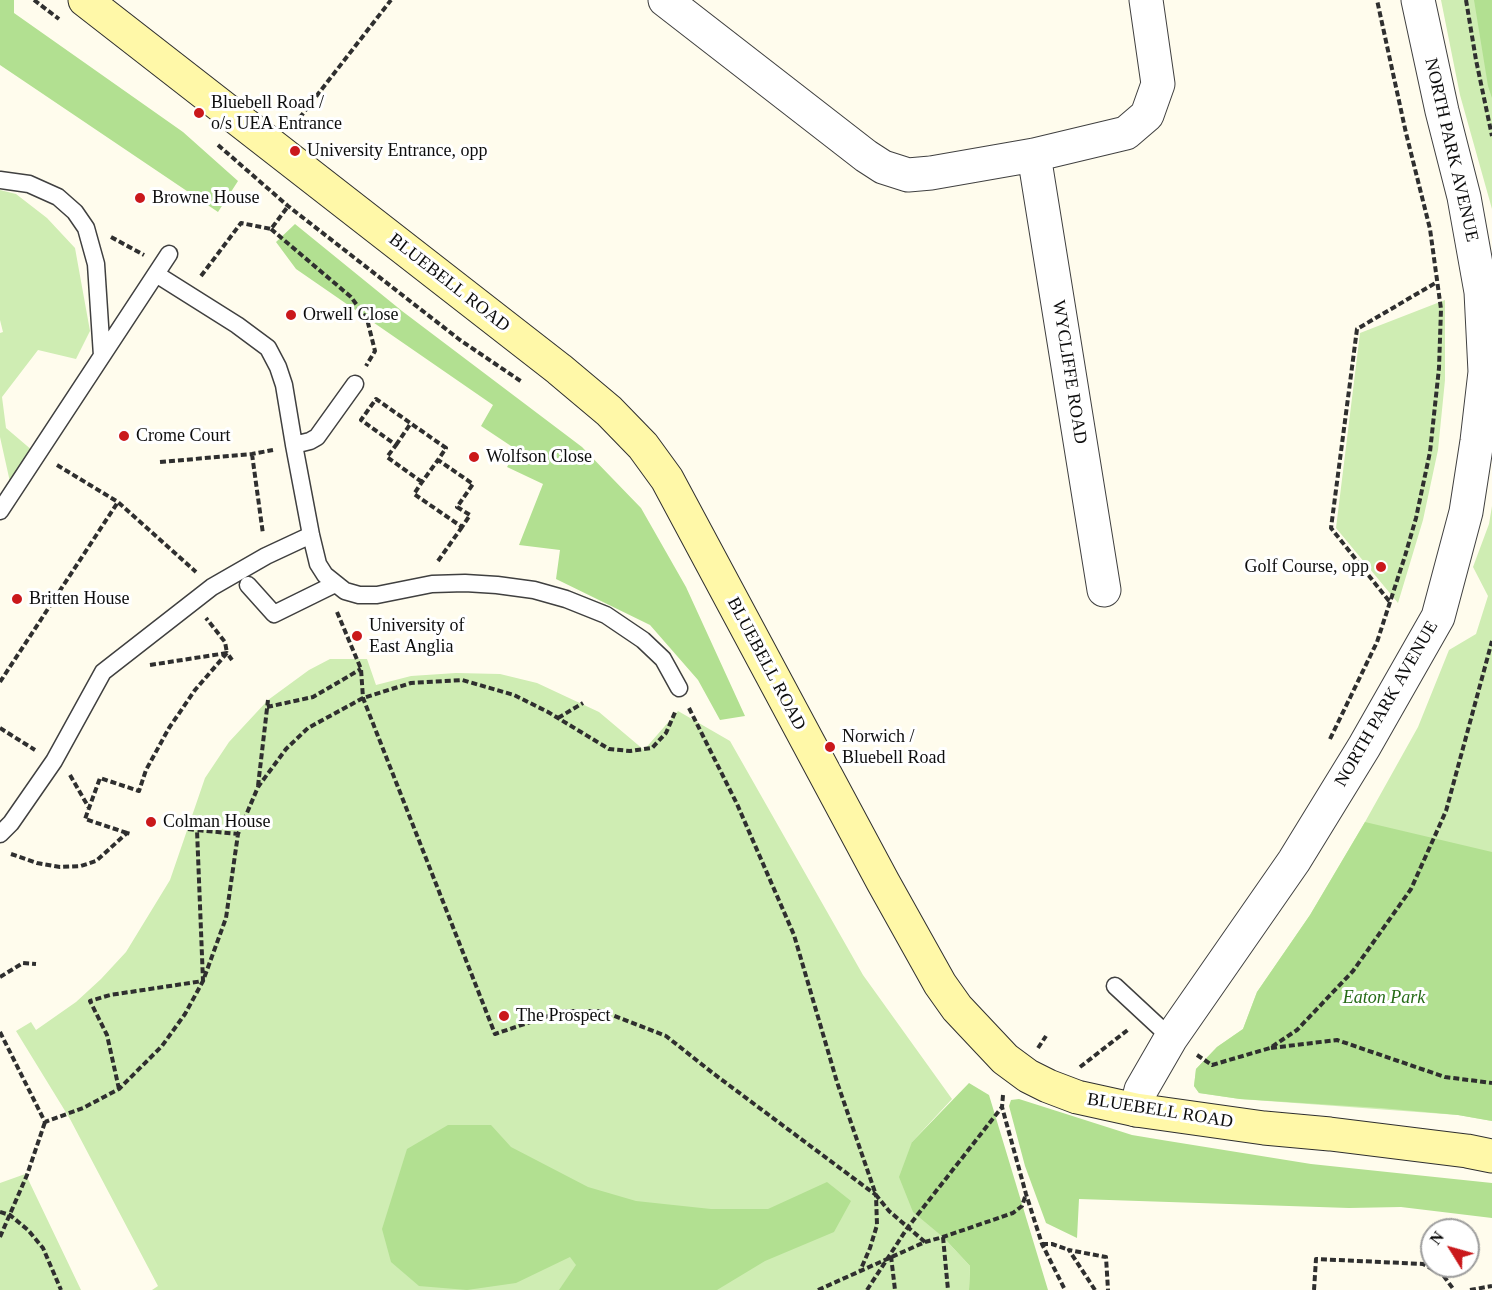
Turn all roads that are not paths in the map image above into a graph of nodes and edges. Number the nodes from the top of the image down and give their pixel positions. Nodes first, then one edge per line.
1 (85, 0) edge
2 (665, 0) edge
3 (1146, 0) edge
4 (1418, 0) edge
5 (1034, 154) junction
6 (0, 180) edge
7 (169, 254) road end
8 (156, 274) junction
9 (102, 356) junction
10 (355, 384) road end
11 (294, 445) junction
12 (0, 511) edge
13 (311, 535) junction
14 (248, 585) road end
15 (330, 585) junction
16 (1104, 590) dead end
17 (679, 688) road end
18 (0, 834) edge
19 (1115, 986) dead end
20 (1171, 1038) junction
21 (1136, 1110) junction
22 (1492, 1156) edge

1 - 21 street, BLUEBELL ROAD
2 - 5 street
3 - 5 street
4 - 20 street, NORTH PARK AVENUE
5 - 16 street, WYCLIFFE ROAD
6 - 9 lane
7 - 8 lane
8 - 9 lane
8 - 11 lane
9 - 12 lane
10 - 11 lane
11 - 13 lane
13 - 15 lane
13 - 18 lane
14 - 15 lane
15 - 17 lane
19 - 20 lane
20 - 21 street, NORTH PARK AVENUE
21 - 22 street, BLUEBELL ROAD

